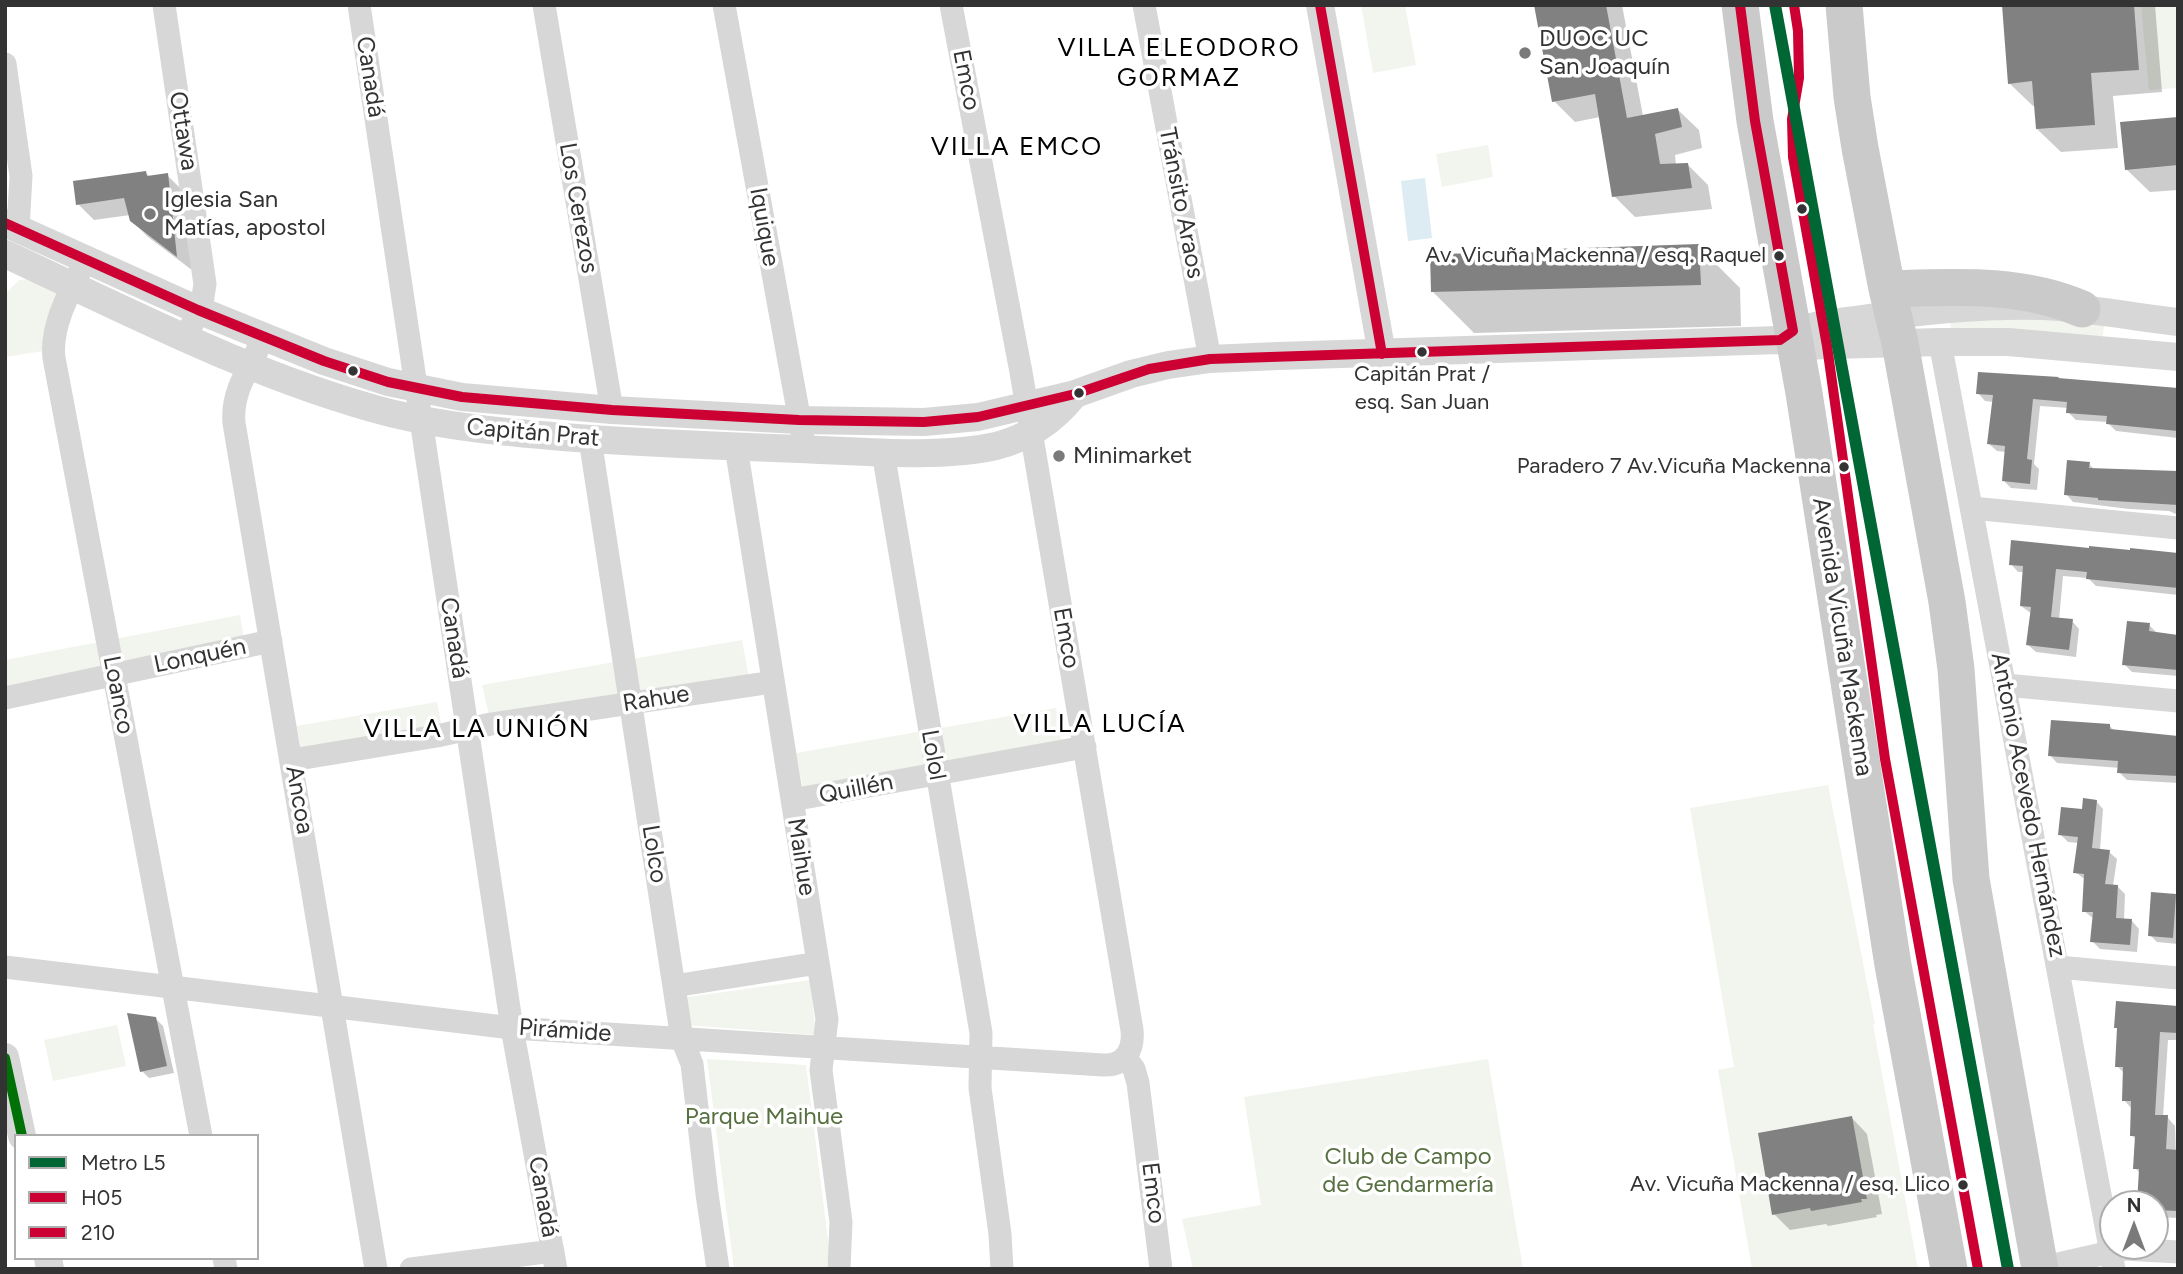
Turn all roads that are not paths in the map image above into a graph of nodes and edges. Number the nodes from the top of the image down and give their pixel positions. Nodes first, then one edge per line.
1 (164, 5) edge
2 (359, 5) edge
3 (544, 5) edge
4 (724, 5) edge
5 (951, 5) edge
6 (1144, 5) edge
7 (1320, 5) edge
8 (1740, 5) edge
9 (1844, 5) edge
10 (5, 64) edge
11 (11, 225) edge
12 (7, 257) edge
13 (86, 259) junction
14 (73, 286) junction
15 (2082, 309) joint
16 (198, 310) junction
17 (1893, 315) junction
18 (2131, 316) junction
19 (2178, 322) edge
20 (186, 337) junction
21 (264, 338) junction
22 (1789, 339) junction
23 (1940, 341) junction
24 (2128, 352) junction
25 (1382, 354) junction
26 (2178, 357) edge
27 (1210, 359) junction
28 (251, 365) junction
29 (417, 389) junction
30 (612, 410) junction
31 (1028, 419) junction
32 (421, 420) junction
33 (799, 420) junction
34 (590, 439) junction
35 (736, 447) junction
36 (805, 449) junction
37 (883, 452) junction
38 (1972, 508) junction
39 (2178, 528) edge
40 (271, 641) junction
41 (115, 675) junction
42 (773, 682) junction
43 (2005, 685) junction
44 (5, 698) edge
45 (2178, 701) edge
46 (631, 703) junction
47 (468, 729) junction
48 (1085, 747) junction
49 (292, 760) junction
50 (936, 774) junction
51 (792, 800) junction
52 (818, 963) junction
53 (5, 967) edge
54 (2058, 967) junction
55 (2178, 978) edge
56 (674, 986) junction
57 (173, 987) junction
58 (332, 1006) junction
59 (512, 1028) junction
60 (682, 1039) junction
61 (824, 1048) junction
62 (5, 1057) edge
63 (980, 1058) junction
64 (1126, 1058) junction
65 (22, 1134) edge
66 (201, 1134) edge
67 (2099, 1190) edge
68 (555, 1260) edge
69 (2112, 1260) edge
70 (376, 1269) edge
71 (411, 1269) edge
72 (718, 1269) edge
73 (839, 1269) edge
74 (1002, 1269) edge
75 (1161, 1269) edge
76 (1950, 1269) edge
77 (2039, 1269) edge

1 - 16 street, Ottawa
2 - 29 street, Canadá
3 - 30 street, Los Cerezos
4 - 33 street, Iquique
5 - 31 street, Emco
6 - 27 street, Tránsito Araos
7 - 25 street
8 - 22 main road, Avenida Vicuña Mackenna
9 - 17 main road
10 - 11 street
11 - 12 street
11 - 13 street, Capitán Prat
12 - 14 street, Capitán Prat
13 - 14 street, Loanco
13 - 16 street, Capitán Prat
14 - 20 street, Capitán Prat
14 - 41 street, Loanco
15 - 17 main road
15 - 18 street
16 - 20 street, Ottawa
16 - 21 street, Capitán Prat
17 - 22 street, Capitán Prat
17 - 23 street, Capitán Prat
17 - 77 main road
18 - 19 street
18 - 24 street
20 - 28 street, Capitán Prat
21 - 28 street, Ancoa
21 - 29 street, Capitán Prat
22 - 25 street, Capitán Prat
22 - 76 main road, Avenida Vicuña Mackenna
23 - 24 street, Capitán Prat
23 - 38 street, Antonio Acevedo Hernández
24 - 26 street, Capitán Prat
25 - 27 street, Capitán Prat
27 - 31 street, Capitán Prat
28 - 32 street, Capitán Prat
28 - 40 street, Ancoa
29 - 30 street, Capitán Prat
29 - 32 street, Canadá
30 - 33 street, Capitán Prat
31 - 33 street, Capitán Prat
31 - 37 street, Capitán Prat
31 - 48 street, Emco
32 - 34 street, Capitán Prat
32 - 47 street, Canadá
33 - 36 street, Iquique
34 - 35 street, Capitán Prat
34 - 46 street, Lolco
35 - 36 street, Capitán Prat
35 - 42 street, Maihue
36 - 37 street, Capitán Prat
37 - 50 street, Lolol
38 - 39 street
38 - 43 street, Antonio Acevedo Hernández
40 - 41 street, Lonquén
40 - 49 street, Ancoa
41 - 44 street, Lonquén
41 - 57 street, Loanco
42 - 46 street, Rahue
42 - 51 street, Maihue
43 - 45 street
43 - 54 street, Antonio Acevedo Hernández
46 - 47 street, Rahue
46 - 56 street, Lolco
47 - 49 street, Rahue
47 - 59 street, Canadá
48 - 50 street, Quillén
48 - 64 street, Emco
49 - 58 street, Ancoa
50 - 51 street, Quillén
50 - 63 street, Lolol
51 - 52 street, Maihue
52 - 56 street
52 - 61 street, Maihue
53 - 57 street, Pirámide
54 - 55 street
54 - 67 street, Antonio Acevedo Hernández
56 - 60 street, Lolco
57 - 58 street, Pirámide
57 - 66 street, Loanco
58 - 59 street, Pirámide
58 - 70 street, Ancoa
59 - 60 street, Pirámide
59 - 68 street, Canadá
60 - 61 street, Pirámide
60 - 72 street, Lolco
61 - 63 street, Pirámide
61 - 73 street, Maihue
62 - 65 street
63 - 64 street, Pirámide
63 - 74 street, Lolol
64 - 75 street, Emco
68 - 71 street
69 - 77 street

